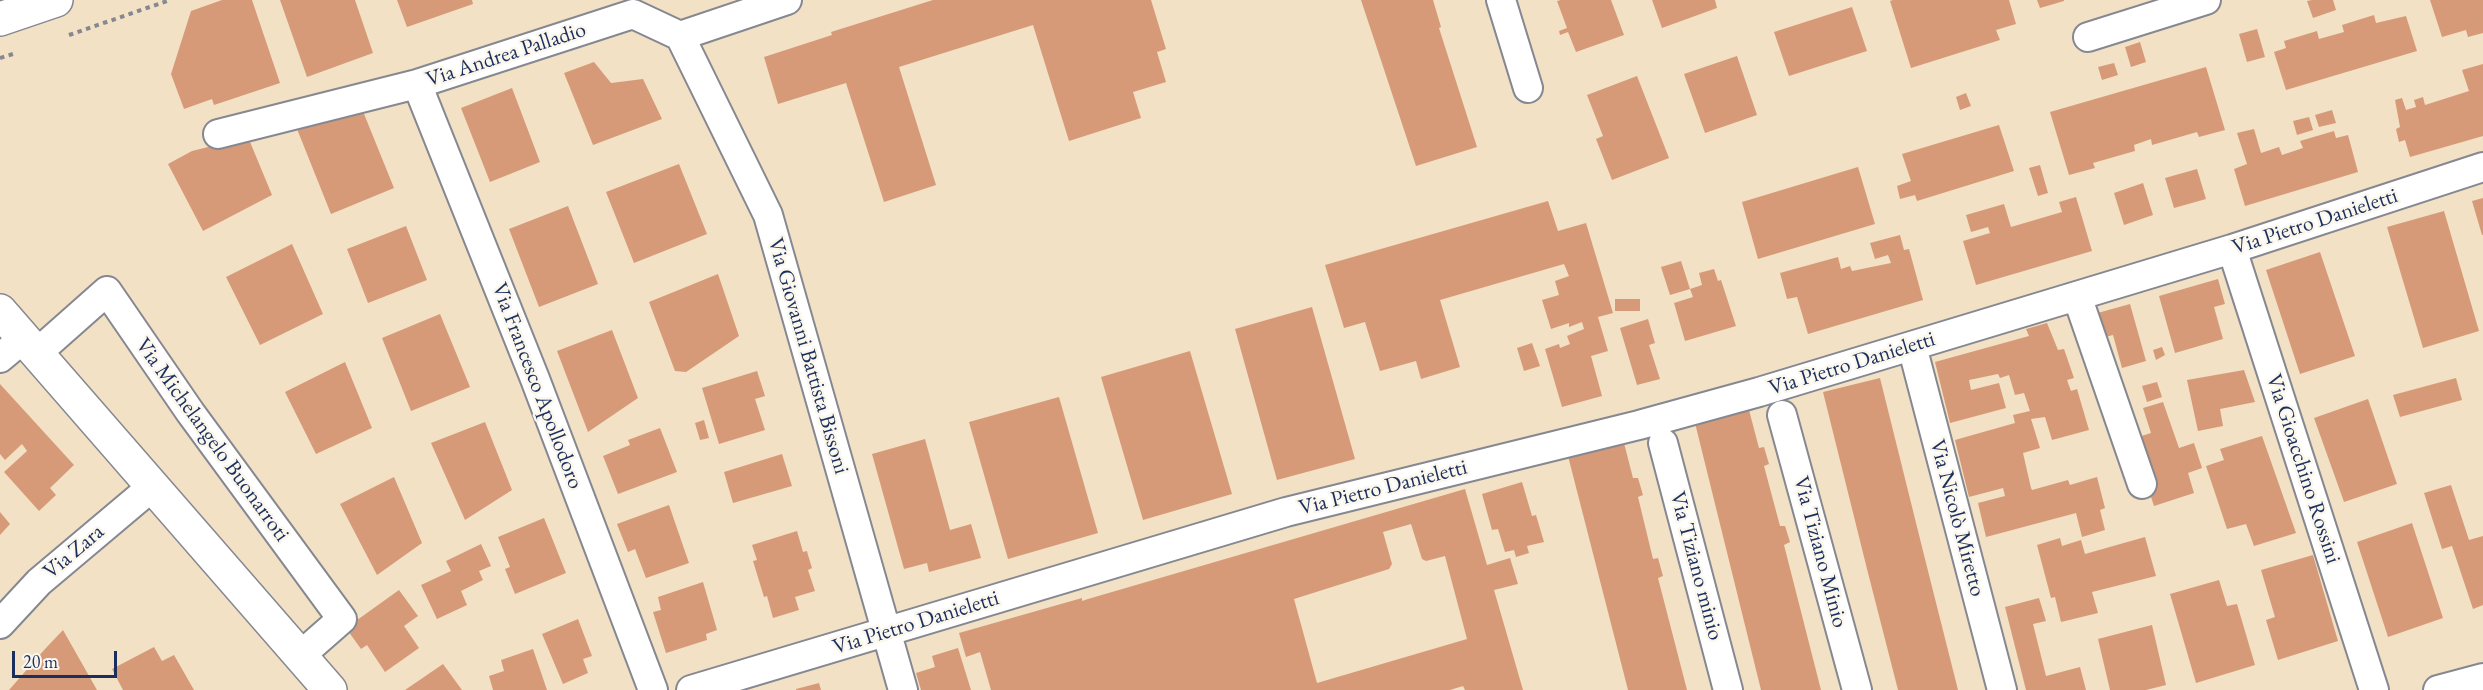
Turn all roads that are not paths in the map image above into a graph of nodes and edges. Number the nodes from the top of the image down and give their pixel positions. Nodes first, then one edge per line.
1 (56, 0) edge
2 (787, 0) edge
3 (1501, 0) edge
4 (2206, 0) edge
5 (0, 19) edge
6 (680, 36) junction
7 (2088, 37) dead end
8 (417, 84) junction
9 (1528, 88) dead end
10 (218, 135) dead end
11 (2483, 167) edge
12 (2232, 249) junction
13 (2077, 296) junction
14 (0, 311) edge
15 (1912, 346) junction
16 (20, 350) edge
17 (1782, 415) dead end
18 (1663, 442) dead end
19 (2142, 484) dead end
20 (153, 486) junction
21 (0, 624) edge
22 (886, 632) junction
23 (301, 656) junction
24 (2483, 678) edge
25 (330, 690) edge
26 (653, 690) edge
27 (691, 690) edge
28 (903, 690) edge
29 (1728, 690) edge
30 (1857, 690) edge
31 (2002, 690) edge
32 (2374, 690) edge
33 (2438, 690) edge

1 - 5 street
2 - 6 street
3 - 9 street
4 - 7 street
6 - 8 street, Via Andrea Palladio
6 - 22 street, Via Giovanni Battista Bissoni
8 - 10 street, Via Andrea Palladio
8 - 26 street, Via Francesco Apollodoro
11 - 12 street, Via Pietro Danieletti
12 - 13 street, Via Pietro Danieletti
12 - 32 street, Via Gioacchino Rossini
13 - 15 street, Via Pietro Danieletti
13 - 19 street
14 - 16 street
15 - 22 street, Via Pietro Danieletti
15 - 31 street, Via Nicolò Miretto
16 - 20 street
16 - 23 street, Via Michelangelo Buonarroti
17 - 30 street, Via Tiziano Minio
18 - 29 street, Via Tiziano minio
20 - 21 street, Via Zara
20 - 23 street
22 - 27 street, Via Pietro Danieletti
22 - 28 street, Via Giovanni Battista Bissoni
23 - 25 street
24 - 33 street

